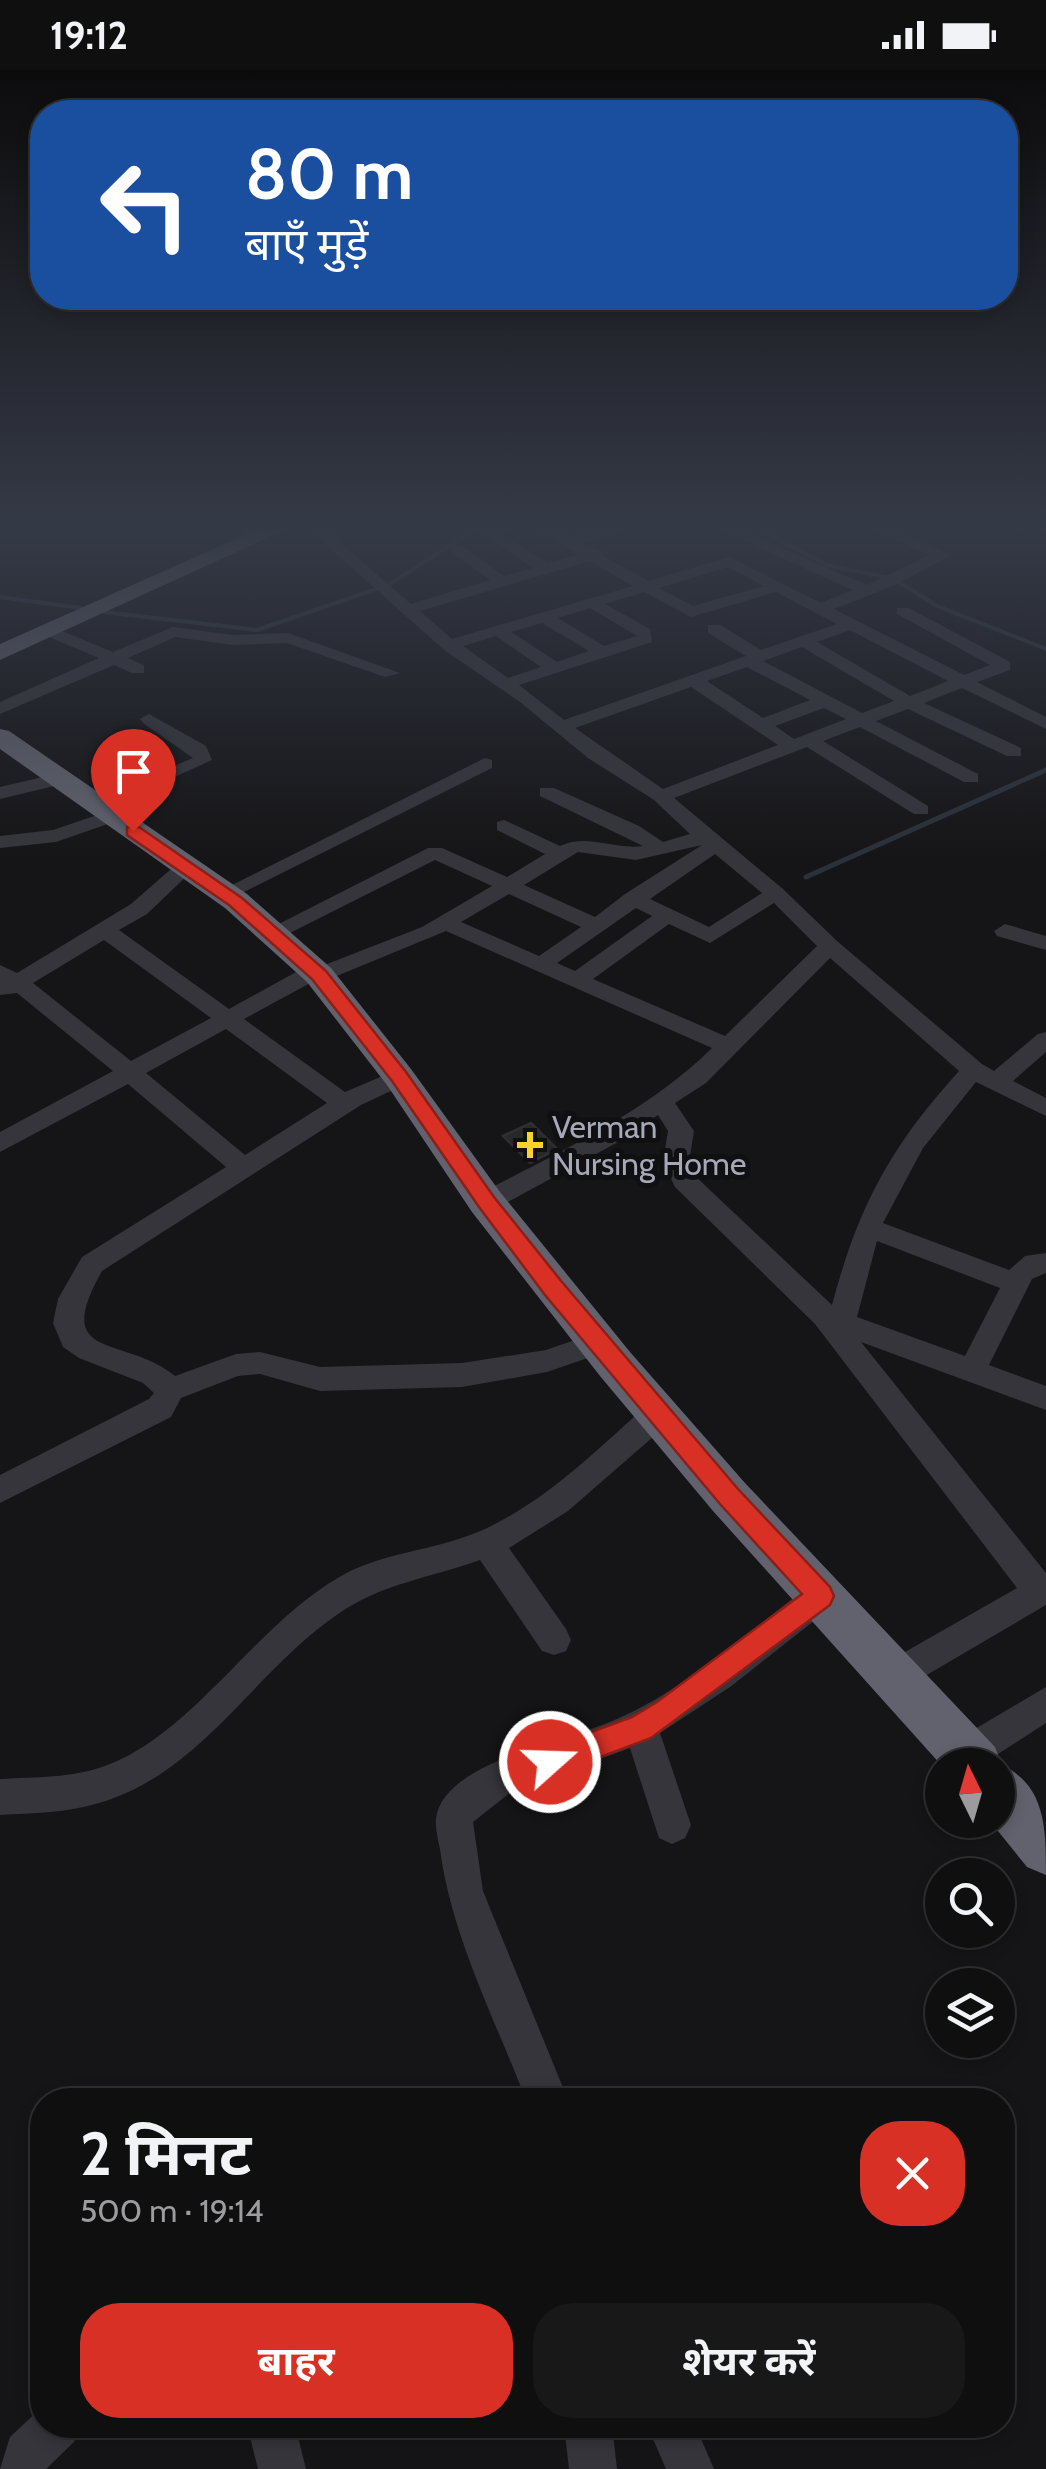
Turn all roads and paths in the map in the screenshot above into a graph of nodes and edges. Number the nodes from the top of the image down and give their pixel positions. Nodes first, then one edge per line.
1 (35, 638) edge
2 (66, 638) edge
3 (157, 638) edge
4 (213, 638) edge
5 (264, 638) edge
6 (282, 638) edge
7 (441, 638) edge
8 (469, 638) edge
9 (508, 638) edge
10 (578, 638) edge
11 (646, 638) edge
12 (726, 638) edge
13 (813, 638) edge
14 (876, 638) edge
15 (953, 638) edge
16 (804, 641) junction
17 (449, 644) junction
18 (0, 654) edge
19 (604, 654) junction
20 (112, 658) junction
21 (755, 659) junction
22 (138, 669) dead end
23 (556, 669) junction
24 (391, 673) dead end
25 (693, 680) junction
26 (965, 681) junction
27 (506, 684) junction
28 (825, 701) junction
29 (908, 702) junction
30 (0, 708) edge
31 (148, 719) dead end
32 (862, 720) junction
33 (1046, 724) edge
34 (762, 726) junction
35 (561, 727) junction
36 (0, 737) edge
37 (800, 743) junction
38 (1014, 752) dead end
39 (485, 764) dead end
40 (970, 778) dead end
41 (60, 779) junction
42 (547, 792) dead end
43 (0, 793) edge
44 (660, 796) junction
45 (922, 810) dead end
46 (104, 811) junction
47 (504, 826) dead end
48 (709, 840) junction
49 (0, 842) edge
50 (659, 848) junction
51 (561, 854) junction
52 (185, 867) junction
53 (510, 886) junction
54 (776, 893) junction
55 (225, 894) junction
56 (632, 898) junction
57 (668, 915) junction
58 (445, 924) junction
59 (594, 925) junction
60 (106, 930) junction
61 (1005, 931) dead end
62 (274, 932) junction
63 (1046, 943) edge
64 (829, 946) junction
65 (538, 966) junction
66 (317, 973) junction
67 (575, 982) junction
68 (6, 983) edge
69 (226, 1017) junction
70 (1046, 1039) edge
71 (728, 1046) junction
72 (128, 1074) junction
73 (985, 1076) junction
74 (399, 1077) junction
75 (661, 1102) junction
76 (345, 1104) junction
77 (1046, 1108) edge
78 (0, 1143) edge
79 (244, 1168) junction
80 (486, 1202) junction
81 (868, 1227) junction
82 (1046, 1263) edge
83 (1015, 1283) junction
84 (833, 1319) junction
85 (598, 1343) junction
86 (972, 1372) junction
87 (171, 1390) junction
88 (1046, 1398) edge
89 (658, 1414) junction
90 (0, 1490) edge
91 (487, 1543) junction
92 (1043, 1590) edge
93 (821, 1596) junction
94 (554, 1640) dead end
95 (896, 1676) junction
96 (1046, 1703) edge
97 (641, 1728) junction
98 (961, 1748) edge
99 (1001, 1748) edge
100 (0, 1797) edge
101 (1015, 1811) edge
102 (672, 1825) dead end
103 (1046, 1848) edge
104 (542, 2088) edge
105 (44, 2438) edge
106 (274, 2438) edge
107 (589, 2438) edge
108 (677, 2438) edge
109 (22, 2469) edge
110 (282, 2469) edge
111 (593, 2469) edge
112 (690, 2469) edge

1 - 18 highway
2 - 20 street
3 - 20 street
4 - 5 street
6 - 24 street
7 - 17 street
8 - 17 street
9 - 23 street
10 - 19 street
11 - 19 street
12 - 21 street
13 - 16 street
14 - 26 street
15 - 26 street
16 - 21 street
16 - 29 street
17 - 27 street
19 - 23 street
20 - 22 street
20 - 30 street
21 - 25 street
21 - 28 street
23 - 27 street
25 - 34 street
25 - 35 street
26 - 29 street
26 - 33 street
27 - 35 street
28 - 32 street
28 - 34 street
29 - 32 street
29 - 38 street
31 - 46 street
32 - 37 street
32 - 40 street
34 - 37 street
35 - 44 street
36 - 41 highway
37 - 44 street
37 - 45 street
39 - 55 street
41 - 43 street
41 - 46 highway
42 - 50 street
44 - 48 street
46 - 49 street
46 - 52 highway
47 - 51 street
48 - 50 street
48 - 54 street
48 - 56 street
50 - 51 street
51 - 53 street
52 - 55 highway
52 - 60 street
53 - 58 street
53 - 59 street
53 - 62 street
54 - 57 street
54 - 64 street
55 - 62 highway
56 - 57 street
56 - 59 street
57 - 67 street
58 - 65 street
58 - 66 street
59 - 65 street
60 - 68 street
60 - 69 street
61 - 63 street
62 - 66 highway
64 - 71 street
64 - 73 street
65 - 67 street
66 - 69 street
66 - 74 highway
67 - 71 street
68 - 72 street
69 - 72 street
69 - 76 street
70 - 73 street
71 - 75 street
72 - 78 street
72 - 79 street
73 - 77 street
73 - 81 street
74 - 76 street
74 - 80 highway
75 - 80 street
75 - 84 street
76 - 79 street
79 - 87 street
80 - 85 highway
81 - 83 street
81 - 84 street
82 - 83 street
83 - 86 street
84 - 86 street
84 - 92 street
85 - 87 street
85 - 89 highway
86 - 88 street
87 - 90 street
89 - 91 street
89 - 93 highway
91 - 94 street
91 - 100 street
92 - 95 street
93 - 95 highway
93 - 97 street
95 - 98 highway
96 - 99 street
97 - 102 street
97 - 104 street
101 - 103 highway
105 - 109 street
106 - 110 street
107 - 111 street
108 - 112 street

